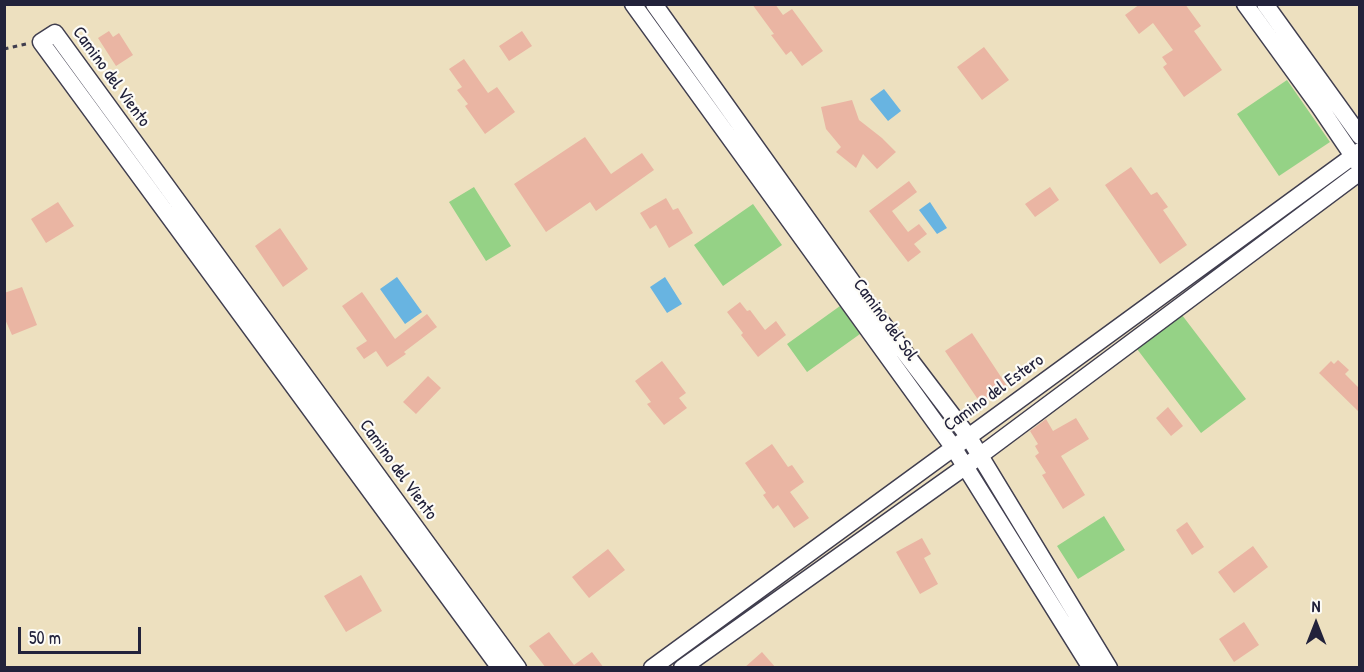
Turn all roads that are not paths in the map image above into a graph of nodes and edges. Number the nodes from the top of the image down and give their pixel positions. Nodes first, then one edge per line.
1 (633, 4) edge
2 (654, 4) edge
3 (1245, 4) edge
4 (1265, 4) edge
5 (1359, 136) edge
6 (1357, 158) edge
7 (1359, 172) edge
8 (968, 436) junction
9 (953, 447) junction
10 (980, 456) junction
11 (966, 466) junction
12 (500, 668) edge
13 (518, 668) edge
14 (652, 668) edge
15 (682, 668) edge
16 (1091, 668) edge
17 (1109, 668) edge

1 - 9 street, Camino del Sol
2 - 8 street, Camino del Sol
3 - 6 street
4 - 5 street
6 - 8 street, Camino del Estero
7 - 10 street
8 - 9 street, Camino del Estero
8 - 10 street, Camino del Sol
9 - 11 street, Camino del Sol
9 - 14 street, Camino del Estero
10 - 11 street
10 - 17 street, Camino del Sol
11 - 15 street
11 - 16 street, Camino del Sol
12 - 13 street, Camino del Viento

